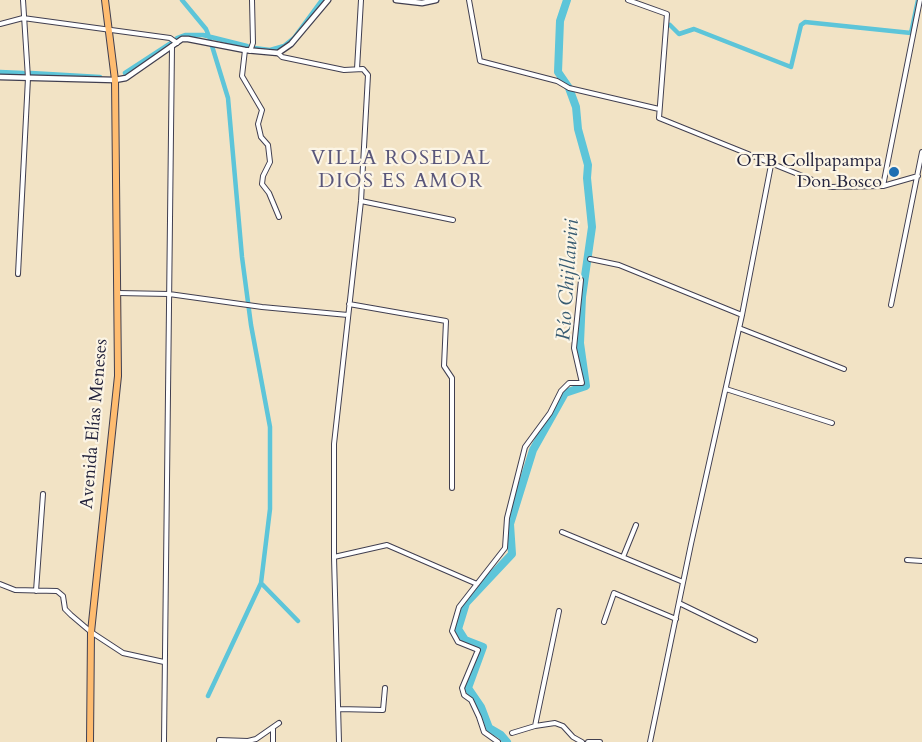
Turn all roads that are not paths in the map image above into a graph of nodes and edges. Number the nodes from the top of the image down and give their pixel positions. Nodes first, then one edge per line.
1 (23, 0) edge
2 (105, 0) edge
3 (252, 0) edge
4 (328, 0) edge
5 (361, 0) edge
6 (396, 0) edge
7 (436, 0) edge
8 (469, 0) edge
9 (628, 0) edge
10 (920, 0) edge
11 (22, 18) junction
12 (0, 24) edge
13 (109, 28) junction
14 (177, 43) junction
15 (172, 46) junction
16 (248, 50) junction
17 (278, 53) junction
18 (357, 69) junction
19 (0, 77) edge
20 (28, 78) junction
21 (115, 80) junction
22 (659, 109) junction
23 (922, 152) edge
24 (771, 165) junction
25 (918, 176) junction
26 (883, 186) junction
27 (361, 201) junction
28 (279, 217) dead end
29 (453, 220) dead end
30 (590, 259) dead end
31 (18, 274) dead end
32 (581, 280) dead end
33 (118, 293) junction
34 (169, 294) junction
35 (350, 304) junction
36 (891, 306) dead end
37 (348, 315) junction
38 (742, 315) junction
39 (740, 328) junction
40 (844, 369) dead end
41 (726, 389) junction
42 (832, 423) dead end
43 (452, 488) dead end
44 (43, 494) dead end
45 (636, 525) dead end
46 (562, 532) dead end
47 (334, 557) junction
48 (623, 557) junction
49 (908, 560) dead end
50 (922, 561) edge
51 (683, 582) junction
52 (0, 584) edge
53 (477, 584) junction
54 (36, 591) junction
55 (679, 603) junction
56 (559, 611) dead end
57 (675, 619) junction
58 (604, 622) dead end
59 (91, 632) junction
60 (755, 640) dead end
61 (165, 662) junction
62 (384, 688) dead end
63 (338, 709) junction
64 (279, 723) dead end
65 (535, 726) junction
66 (273, 729) junction
67 (512, 734) dead end
68 (90, 742) edge
69 (164, 742) edge
70 (219, 742) edge
71 (273, 742) edge
72 (339, 742) edge
73 (498, 742) edge
74 (582, 742) edge
75 (588, 742) edge
76 (600, 742) edge
77 (650, 742) edge

1 - 11 street
2 - 13 main road, Avenida Elías Meneses
3 - 16 street
4 - 17 street
5 - 18 street
6 - 7 street
8 - 22 street
9 - 22 street
10 - 26 street
11 - 12 street
11 - 13 street
11 - 20 street
13 - 14 street
13 - 21 main road, Avenida Elías Meneses
14 - 15 street
14 - 16 street
15 - 21 street
15 - 34 street
16 - 17 street
16 - 28 street
17 - 18 street
18 - 27 street
19 - 20 street
20 - 21 street
20 - 31 street
21 - 33 main road, Avenida Elías Meneses
22 - 24 street
23 - 25 street
24 - 26 street
24 - 38 street
25 - 26 street
25 - 36 street
27 - 29 street
27 - 35 street
30 - 38 street
32 - 53 street
33 - 34 street
33 - 59 main road, Avenida Elías Meneses
34 - 37 street
34 - 61 street
35 - 37 street
35 - 43 street
37 - 47 street
38 - 39 street
39 - 40 street
39 - 41 street
41 - 42 street
41 - 51 street
44 - 54 street
45 - 48 street
46 - 48 street
47 - 53 street
47 - 63 street
48 - 51 street
49 - 50 street
51 - 55 street
52 - 54 street
53 - 73 street
54 - 59 street
55 - 57 street
55 - 60 street
56 - 65 street
57 - 58 street
57 - 77 street
59 - 61 street
59 - 68 main road, Avenida Elías Meneses
61 - 69 street
62 - 63 street
63 - 72 street
64 - 66 street
65 - 67 street
65 - 74 street
66 - 70 street
66 - 71 street
75 - 76 street

